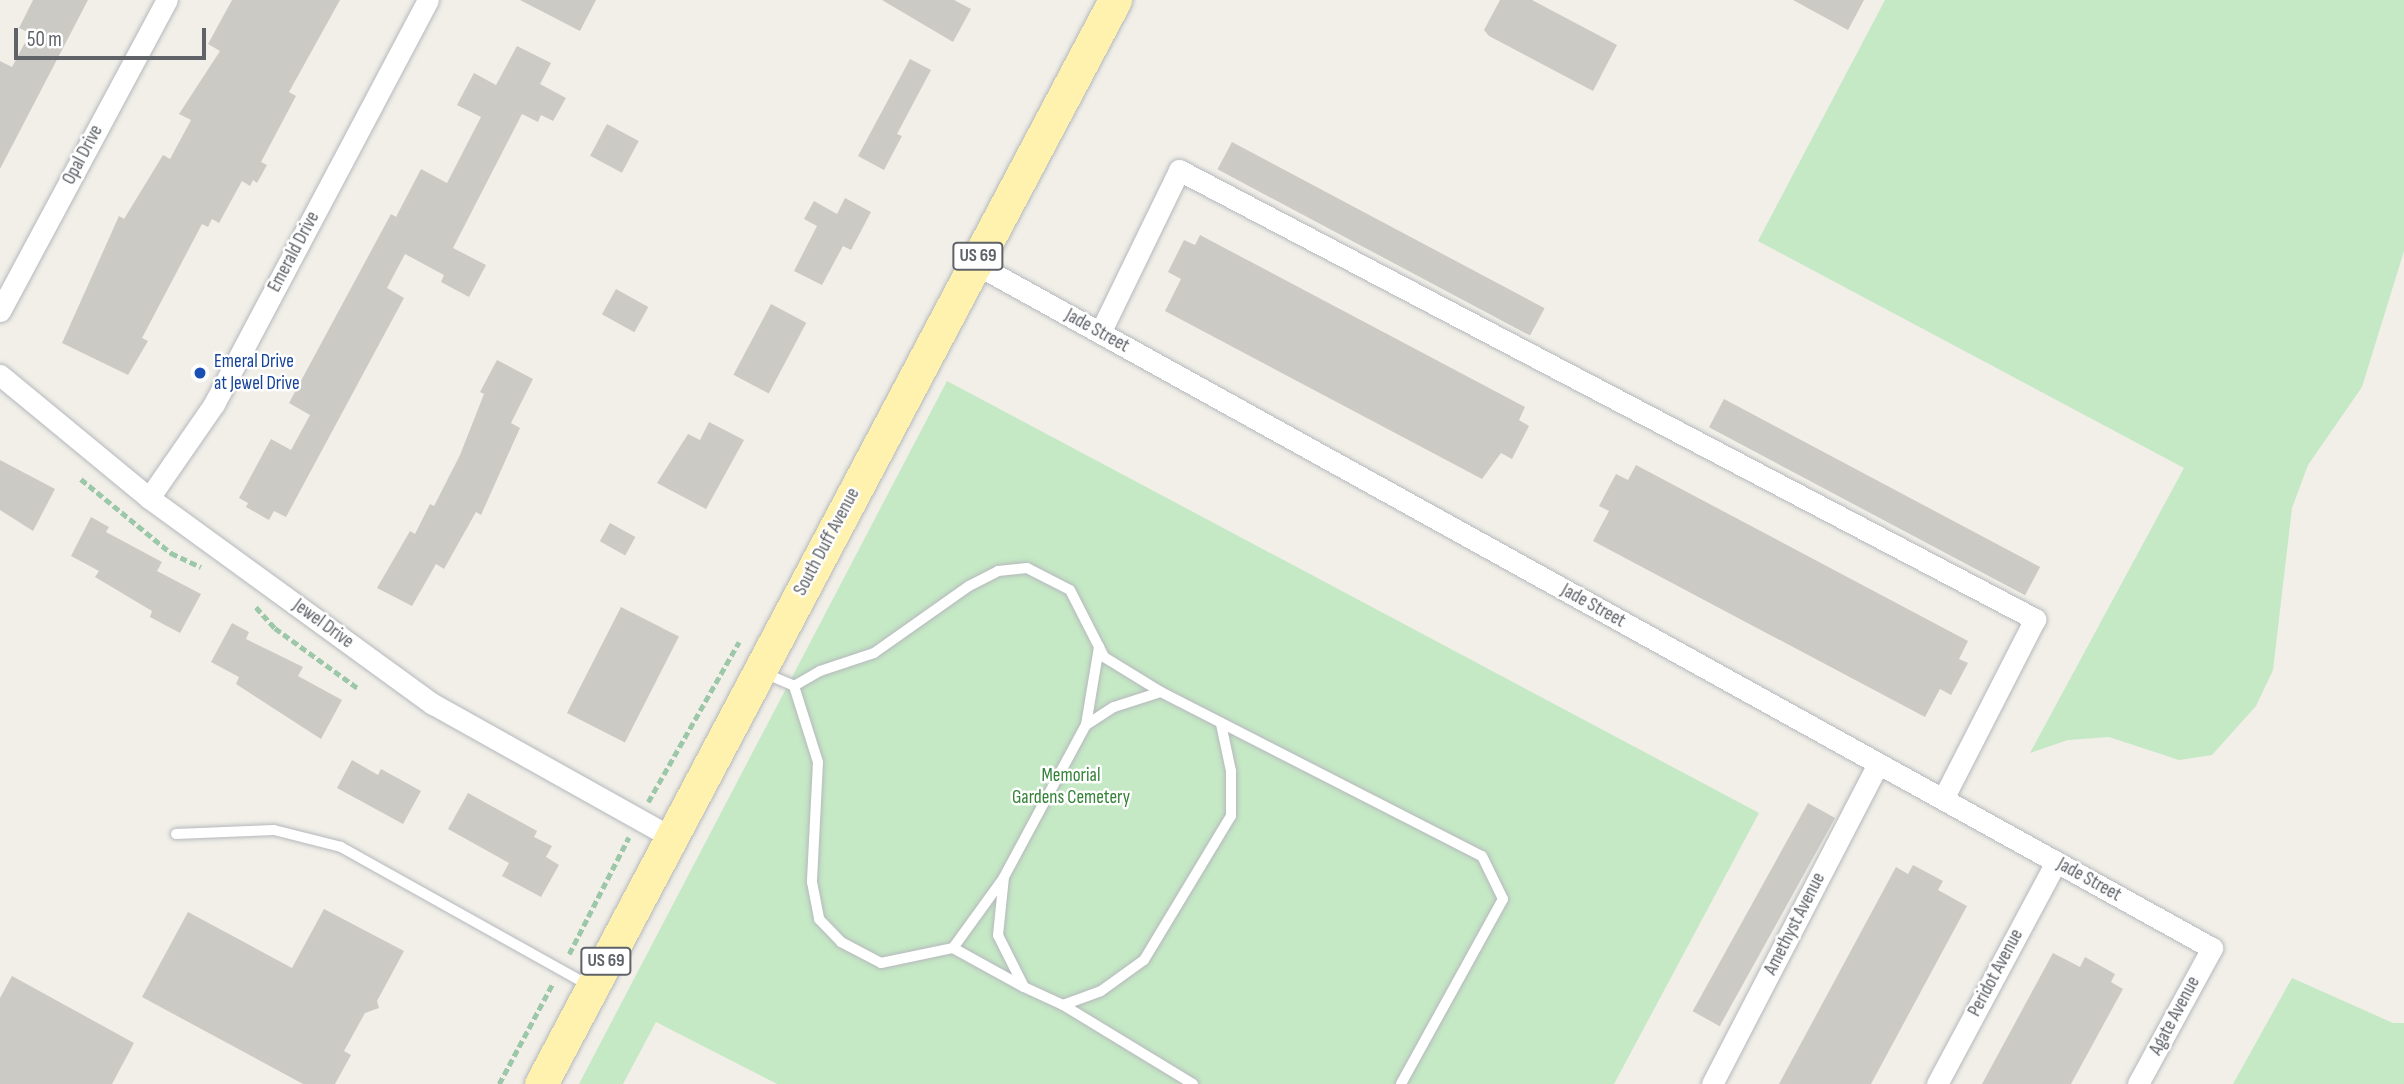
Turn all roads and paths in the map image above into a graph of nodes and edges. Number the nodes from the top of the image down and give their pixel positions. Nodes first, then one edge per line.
1 (167, 0) edge
2 (428, 0) edge
3 (1115, 0) edge
4 (974, 263) junction
5 (0, 311) edge
6 (1100, 333) junction
7 (0, 375) edge
8 (80, 479) dead end
9 (149, 498) junction
10 (212, 575) dead end
11 (249, 602) dead end
12 (1099, 647) junction
13 (758, 671) junction
14 (794, 686) junction
15 (359, 689) dead end
16 (1161, 692) junction
17 (1221, 724) junction
18 (1086, 725) junction
19 (1878, 764) junction
20 (1943, 799) junction
21 (176, 834) dead end
22 (671, 837) junction
23 (626, 843) dead end
24 (2056, 862) junction
25 (1004, 877) junction
26 (953, 948) junction
27 (2212, 948) joint
28 (571, 949) dead end
29 (552, 985) dead end
30 (592, 987) junction
31 (1024, 987) junction
32 (1063, 1005) junction
33 (499, 1084) edge
34 (541, 1084) edge
35 (1194, 1084) edge
36 (1401, 1084) edge
37 (1712, 1084) edge
38 (1937, 1084) edge
39 (2138, 1084) edge

1 - 5 street, Opal Drive
2 - 9 street, Emerald Drive
3 - 4 main road, South Duff Avenue / US 69
4 - 6 street, Jade Street
4 - 13 main road, South Duff Avenue / US 69
6 - 19 street, Jade Street
6 - 20 street
7 - 9 street, Jewel Drive
8 - 10 path
9 - 22 street, Jewel Drive
11 - 15 path
12 - 14 lane
12 - 16 lane
12 - 18 lane
13 - 14 lane
13 - 22 main road, South Duff Avenue / US 69
14 - 26 lane
16 - 17 lane
16 - 18 lane
17 - 32 lane
17 - 36 lane
18 - 25 lane
19 - 20 street, Jade Street
19 - 37 street, Amethyst Avenue
20 - 24 street, Jade Street
21 - 30 lane
22 - 30 main road, South Duff Avenue / US 69
23 - 28 path
24 - 27 street, Jade Street
24 - 38 street, Peridot Avenue
25 - 26 lane
25 - 31 lane
26 - 31 lane
27 - 39 street, Agate Avenue
29 - 33 path
30 - 34 main road, South Duff Avenue / US 69
31 - 32 lane
32 - 35 lane

